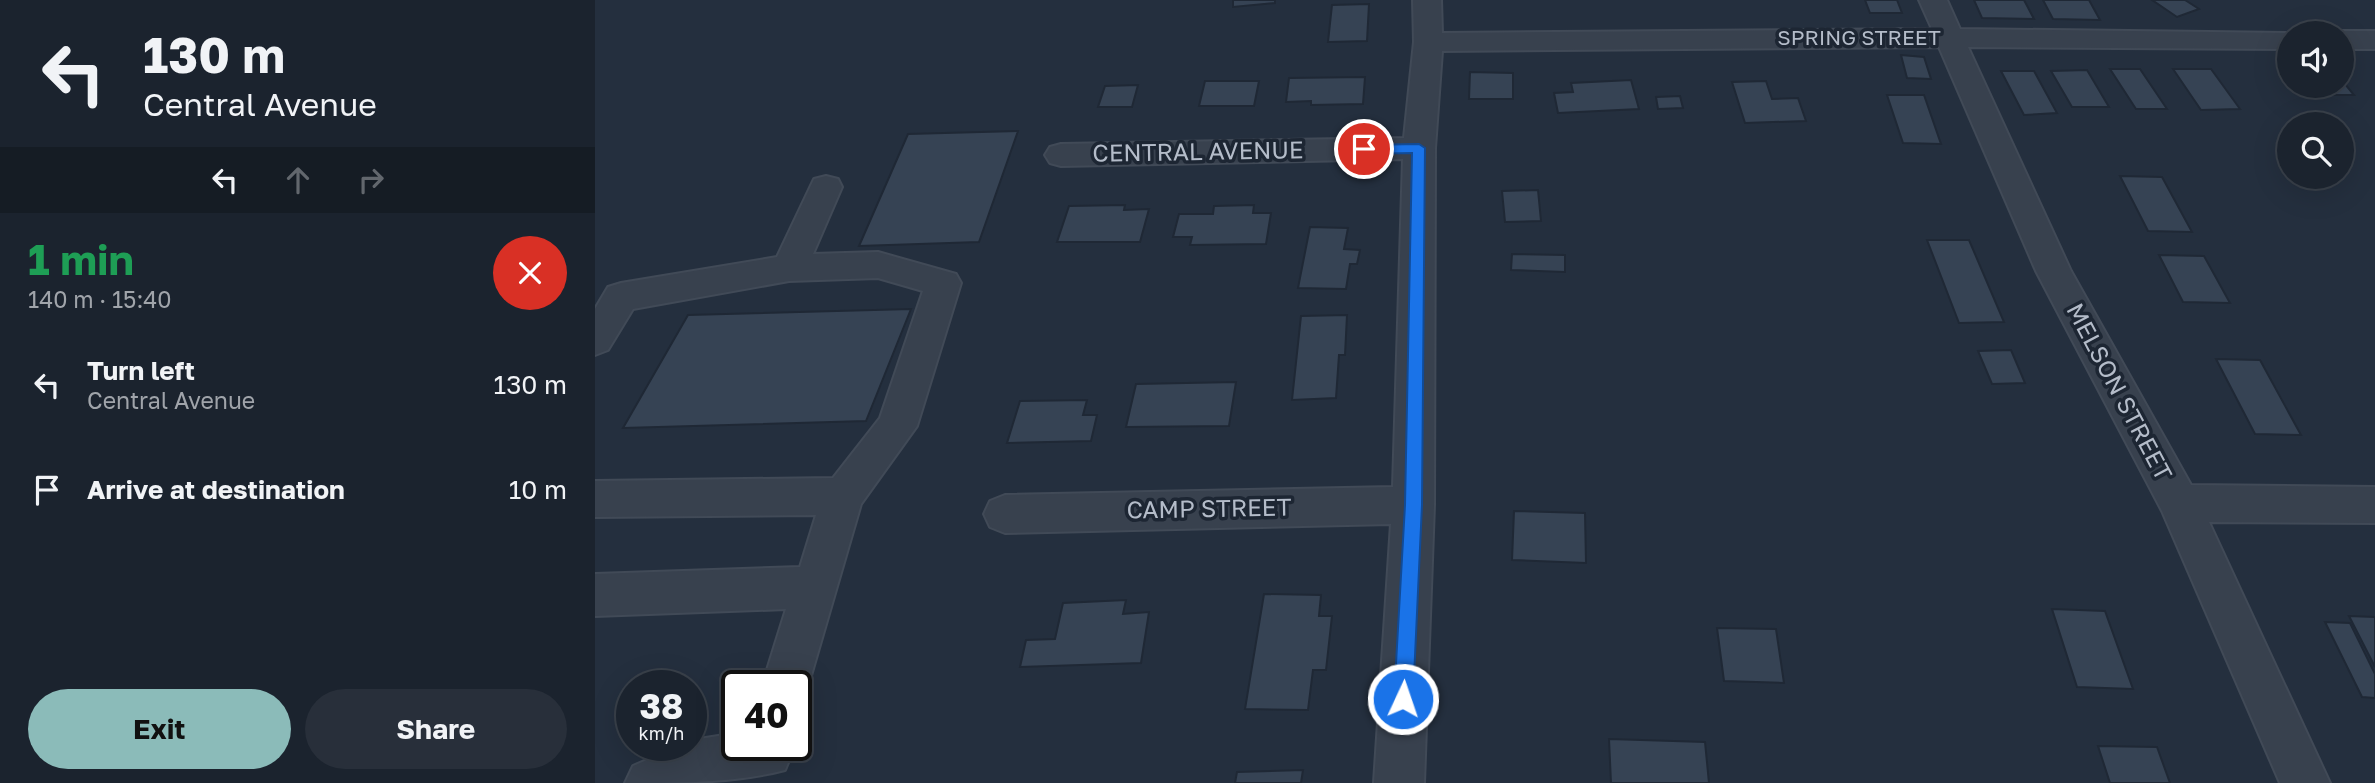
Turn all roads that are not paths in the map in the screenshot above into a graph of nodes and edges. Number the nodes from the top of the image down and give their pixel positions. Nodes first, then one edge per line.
1 (1427, 0) edge
2 (1933, 0) edge
3 (1952, 38) junction
4 (2277, 40) edge
5 (2354, 40) edge
6 (2375, 40) edge
7 (1428, 42) junction
8 (1419, 148) junction
9 (1061, 155) dead end
10 (826, 187) dead end
11 (789, 268) junction
12 (595, 340) edge
13 (843, 496) junction
14 (595, 499) edge
15 (2179, 503) junction
16 (1413, 505) junction
17 (2375, 505) edge
18 (1005, 514) dead end
19 (815, 587) junction
20 (595, 595) edge
21 (790, 670) edge
22 (748, 761) edge
23 (650, 783) edge
24 (1399, 783) edge
25 (2305, 783) edge

1 - 7 street
2 - 3 street, MELSON STREET
3 - 4 street, SPRING STREET
3 - 7 street, SPRING STREET
3 - 15 street, MELSON STREET
5 - 6 street
7 - 8 street
8 - 9 street, CENTRAL AVENUE
8 - 16 street
10 - 11 street
11 - 12 street
11 - 13 street
13 - 14 street
13 - 19 street
15 - 17 street
15 - 25 street, MELSON STREET
16 - 18 street, CAMP STREET
16 - 24 street
19 - 20 street
19 - 21 street
22 - 23 street

